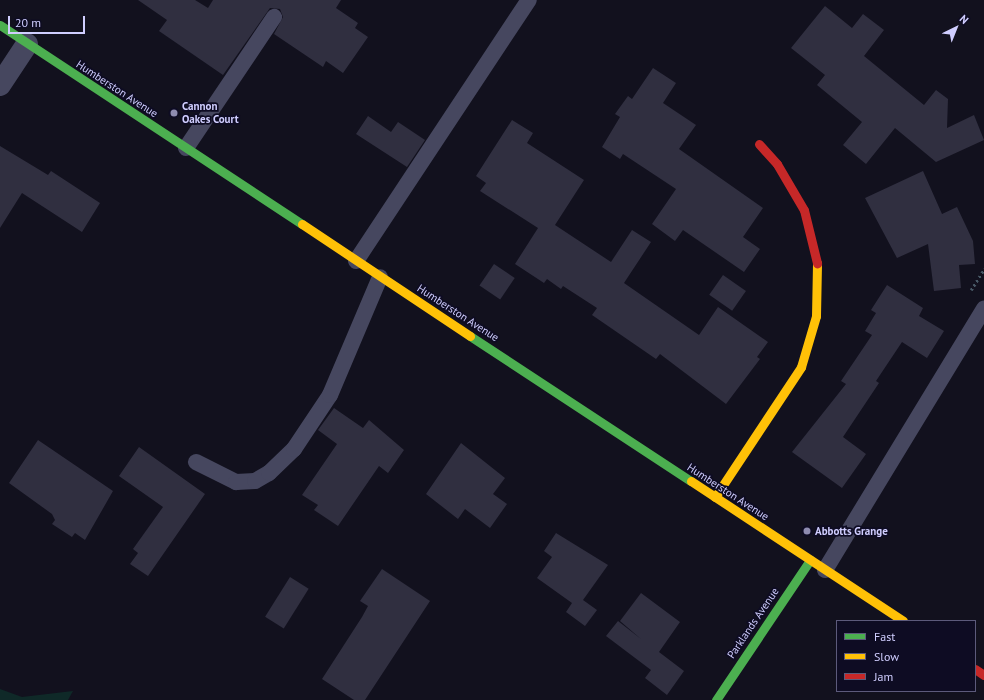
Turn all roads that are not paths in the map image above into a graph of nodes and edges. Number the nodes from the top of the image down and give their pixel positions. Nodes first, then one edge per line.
1 (529, 0) edge
2 (274, 17) dead end
3 (0, 25) edge
4 (27, 44) junction
5 (0, 85) edge
6 (760, 144) dead end
7 (186, 148) junction
8 (356, 261) junction
9 (380, 276) junction
10 (984, 308) edge
11 (196, 462) dead end
12 (715, 497) junction
13 (810, 560) junction
14 (825, 570) junction
15 (901, 620) edge
16 (716, 700) edge

1 - 8 lane
2 - 7 lane
3 - 4 main road, Humberston Avenue
4 - 5 street
4 - 7 main road, Humberston Avenue
6 - 12 main road
7 - 8 main road, Humberston Avenue
8 - 9 main road, Humberston Avenue
9 - 11 lane
9 - 12 main road, Humberston Avenue
10 - 14 lane
12 - 13 main road, Humberston Avenue
13 - 14 main road, Humberston Avenue
13 - 16 main road, Parklands Avenue
14 - 15 main road, Humberston Avenue

